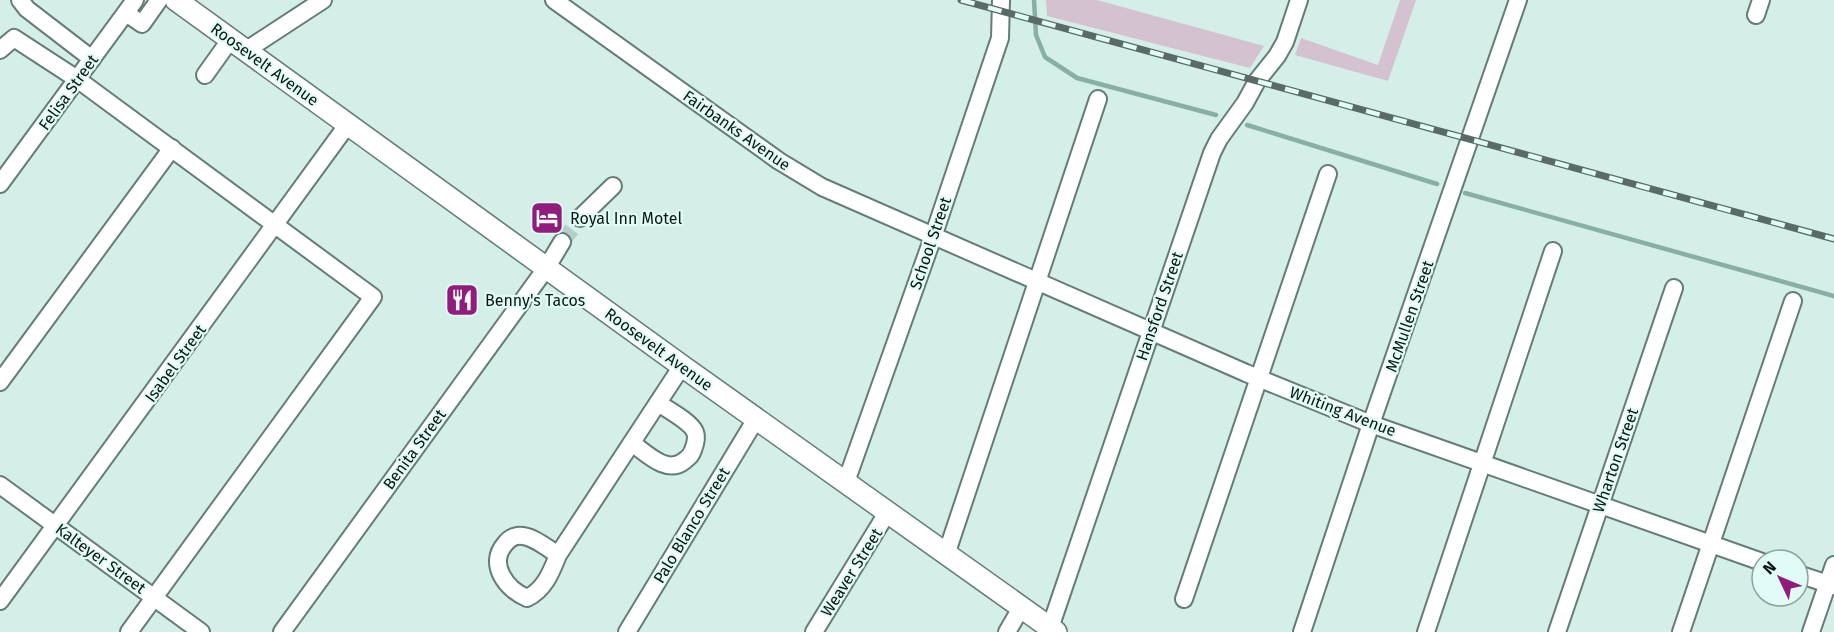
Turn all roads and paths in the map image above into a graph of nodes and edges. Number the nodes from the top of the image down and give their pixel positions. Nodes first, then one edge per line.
1 (159, 0) edge
2 (176, 0) edge
3 (323, 0) edge
4 (554, 0) edge
5 (1001, 0) edge
6 (1299, 0) edge
7 (1518, 0) edge
8 (27, 3) edge
9 (131, 6) edge
10 (238, 45) junction
11 (0, 50) edge
12 (92, 59) junction
13 (205, 75) dead end
14 (77, 79) junction
15 (1098, 99) dead end
16 (348, 124) junction
17 (172, 148) junction
18 (1328, 174) dead end
19 (0, 184) edge
20 (613, 186) dead end
21 (580, 218) tunnel mouth
22 (275, 225) junction
23 (933, 237) junction
24 (562, 242) tunnel mouth
25 (1552, 251) dead end
26 (547, 267) junction
27 (1038, 283) junction
28 (1674, 288) dead end
29 (1793, 301) dead end
30 (1151, 332) junction
31 (682, 366) junction
32 (1258, 378) junction
33 (0, 382) edge
34 (658, 403) junction
35 (756, 419) junction
36 (1371, 424) junction
37 (632, 443) junction
38 (1482, 464) junction
39 (846, 482) junction
40 (0, 484) edge
41 (1600, 506) junction
42 (887, 513) junction
43 (56, 526) junction
44 (1710, 544) junction
45 (558, 555) dead end
46 (946, 555) junction
47 (1750, 558) edge
48 (1834, 565) edge
49 (1810, 578) edge
50 (1831, 585) edge
51 (154, 598) junction
52 (1184, 599) dead end
53 (0, 601) edge
54 (1021, 608) junction
55 (1053, 630) edge
56 (129, 632) edge
57 (201, 632) edge
58 (282, 632) edge
59 (627, 632) edge
60 (814, 632) edge
61 (1007, 632) edge
62 (1302, 632) edge
63 (1426, 632) edge
64 (1557, 632) edge
65 (1681, 632) edge
66 (1811, 632) edge

1 - 9 street
2 - 10 main road, Roosevelt Avenue
3 - 10 street
4 - 23 street, Fairbanks Avenue
5 - 23 street, School Street
6 - 30 street, Hansford Street
7 - 36 street, McMullen Street
8 - 12 street
9 - 12 street, Felisa Street
10 - 13 street
10 - 16 main road, Roosevelt Avenue
11 - 14 street
12 - 14 street, Felisa Street
14 - 17 street
14 - 19 street, Felisa Street
15 - 27 street
16 - 22 street, Isabel Street
16 - 26 main road, Roosevelt Avenue
17 - 22 street
17 - 33 street
18 - 32 street
20 - 21 street
22 - 43 street, Isabel Street
22 - 51 street
23 - 27 street, Whiting Avenue
23 - 39 street, School Street
24 - 26 street, Benita Street
25 - 38 street
26 - 31 main road, Roosevelt Avenue
26 - 58 street, Benita Street
27 - 30 street, Whiting Avenue
27 - 46 street
28 - 41 street, Wharton Street
29 - 44 street
30 - 32 street, Whiting Avenue
30 - 55 street, Hansford Street
31 - 34 street
31 - 35 main road, Roosevelt Avenue
32 - 36 street, Whiting Avenue
32 - 52 street
34 - 37 street
34 - 37 street
35 - 39 main road, Roosevelt Avenue
35 - 59 street, Palo Blanco Street
36 - 38 street, Whiting Avenue
36 - 62 street, McMullen Street
37 - 45 street
38 - 41 street, Whiting Avenue
38 - 63 street
39 - 42 main road, Roosevelt Avenue
40 - 43 street, Kalteyer Street
41 - 44 street, Whiting Avenue
41 - 64 street, Wharton Street
42 - 46 main road, Roosevelt Avenue
42 - 60 street, Weaver Street
43 - 51 street, Kalteyer Street
43 - 53 street, Isabel Street
44 - 47 street, Whiting Avenue
44 - 65 street
46 - 54 main road, Roosevelt Avenue
48 - 50 street
49 - 50 street
50 - 66 street
51 - 56 street
51 - 57 street, Kalteyer Street
54 - 55 main road, Roosevelt Avenue
54 - 61 street

